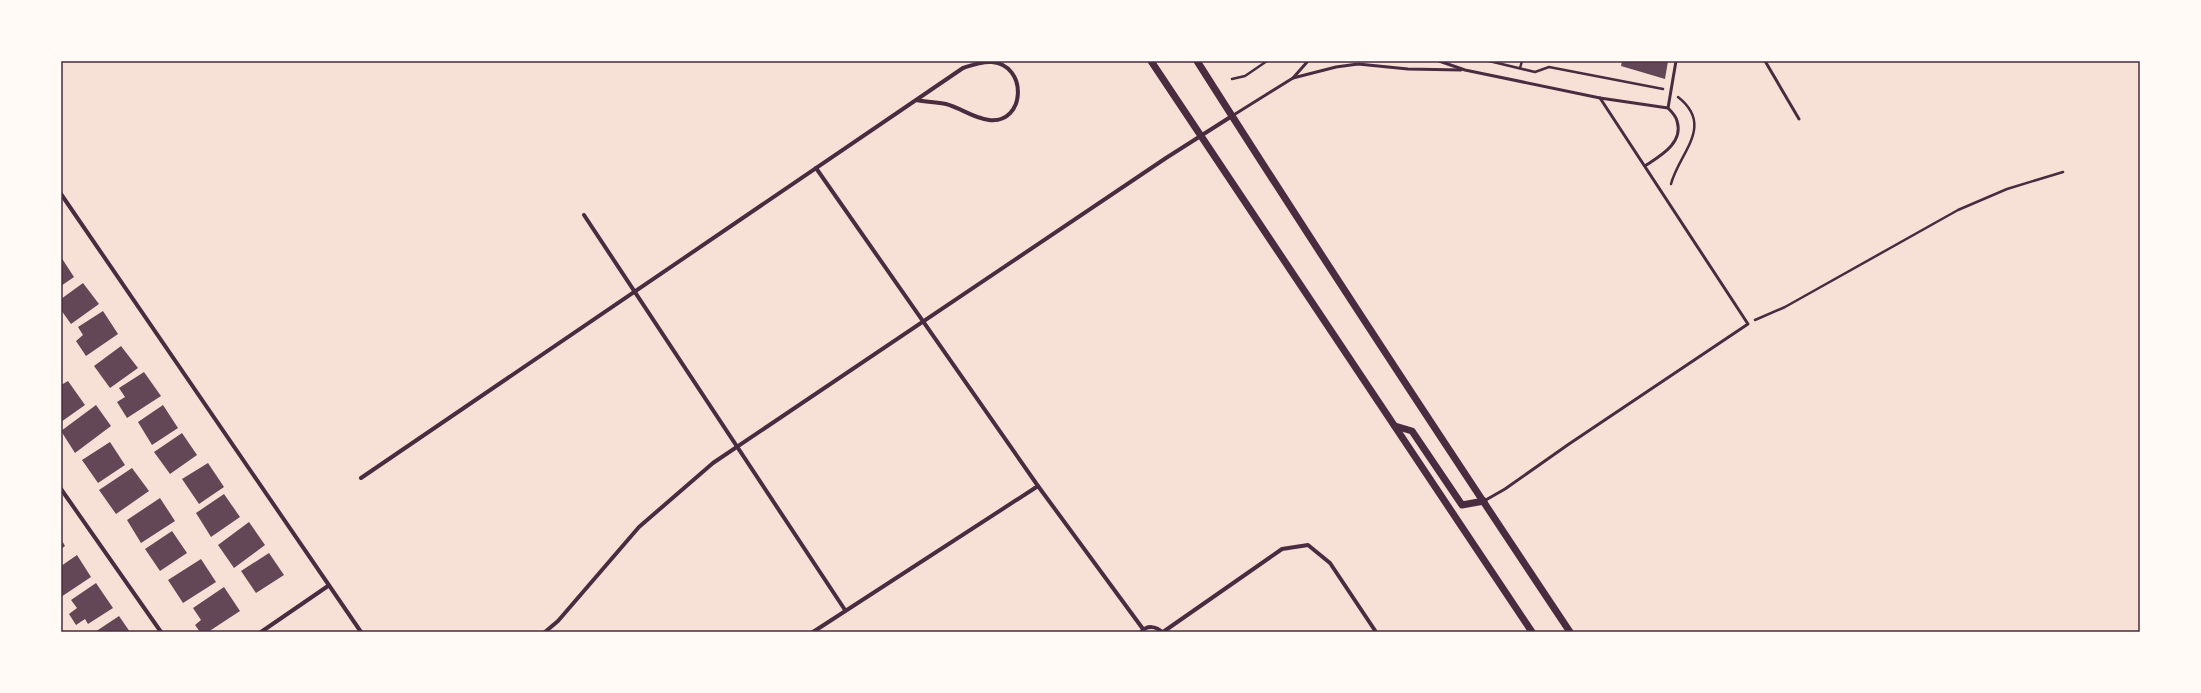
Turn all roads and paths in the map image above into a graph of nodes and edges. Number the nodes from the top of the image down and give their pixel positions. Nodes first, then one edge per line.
1 (1151, 61) edge
2 (1197, 61) edge
3 (1267, 61) edge
4 (1308, 61) edge
5 (1439, 61) edge
6 (1676, 61) edge
7 (1765, 61) edge
8 (1464, 70) junction
9 (1293, 78) junction
10 (1232, 79) dead end
11 (1600, 98) junction
12 (916, 100) junction
13 (1668, 108) junction
14 (1232, 116) junction
15 (1799, 119) dead end
16 (1201, 136) junction
17 (1645, 166) junction
18 (816, 168) junction
19 (2063, 172) dead end
20 (61, 194) edge
21 (584, 215) dead end
22 (635, 291) junction
23 (924, 322) junction
24 (1748, 324) junction
25 (1395, 426) junction
26 (736, 447) junction
27 (361, 478) dead end
28 (1038, 486) junction
29 (61, 488) edge
30 (1484, 501) junction
31 (328, 586) junction
32 (845, 610) junction
33 (1142, 631) edge
34 (161, 632) edge
35 (261, 632) edge
36 (361, 632) edge
37 (545, 632) edge
38 (813, 632) edge
39 (1162, 632) edge
40 (1376, 632) edge
41 (1532, 632) edge
42 (1570, 632) edge

1 - 16 street
2 - 14 street
3 - 10 path
4 - 9 lane
5 - 8 lane
6 - 13 lane
7 - 15 lane
8 - 9 lane
8 - 11 lane
9 - 14 lane
11 - 13 lane
11 - 17 lane
12 - 12 street
12 - 18 street
13 - 17 lane
14 - 16 street
14 - 30 street
16 - 23 street
16 - 25 street
17 - 24 lane
18 - 22 street
18 - 23 street
19 - 24 path
20 - 31 street
21 - 22 street
22 - 26 street
22 - 27 street
23 - 26 street
23 - 28 street
24 - 30 lane
25 - 30 street
25 - 41 street
26 - 32 street
26 - 37 street
28 - 32 street
28 - 33 street
29 - 34 street
30 - 42 street
31 - 35 street
31 - 36 street
32 - 38 street
33 - 39 street
39 - 40 street

